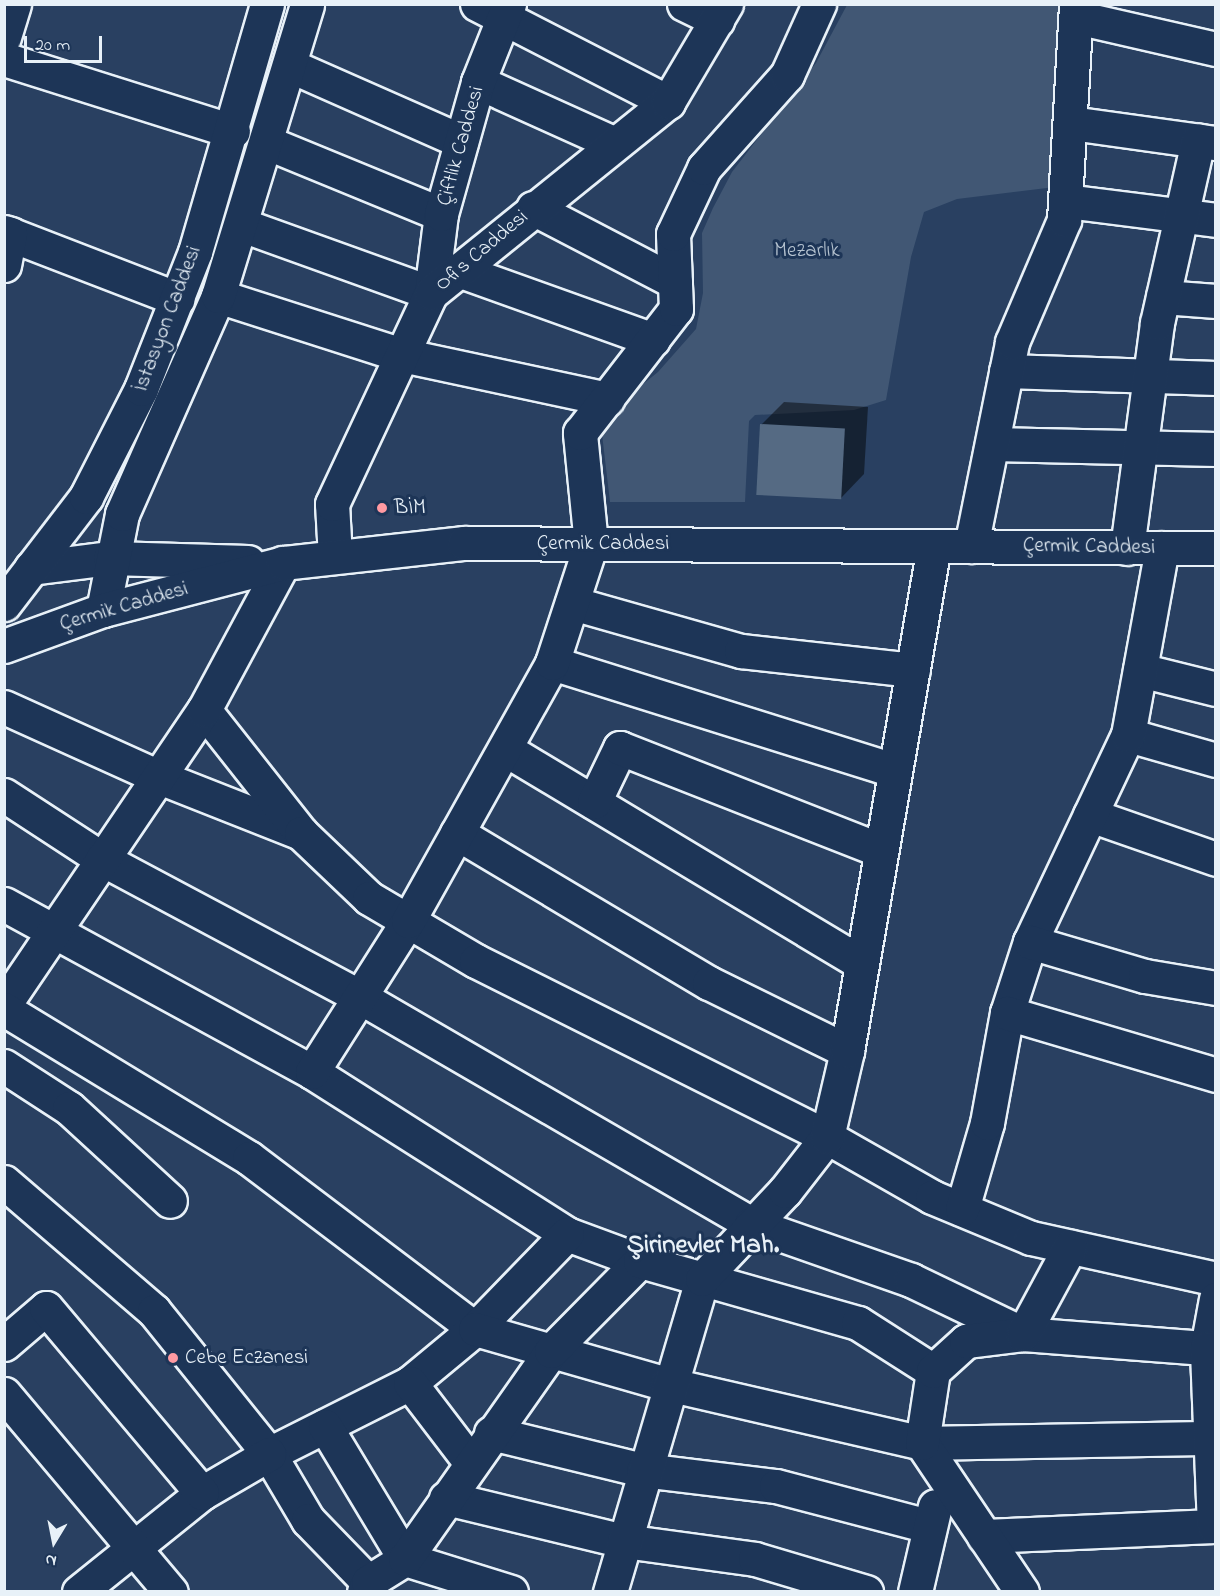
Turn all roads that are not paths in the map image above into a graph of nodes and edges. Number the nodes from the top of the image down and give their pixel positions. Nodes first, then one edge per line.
1 (14, 4) edge
2 (267, 4) edge
3 (307, 4) edge
4 (684, 4) edge
5 (813, 7) edge
6 (496, 9) edge
7 (1076, 11) edge
8 (722, 12) edge
9 (4, 37) edge
10 (1215, 50) edge
11 (4, 59) edge
12 (291, 66) junction
13 (478, 82) junction
14 (668, 102) junction
15 (1071, 123) junction
16 (233, 131) junction
17 (461, 141) junction
18 (1207, 142) edge
19 (268, 143) junction
20 (615, 144) junction
21 (1066, 201) junction
22 (533, 208) junction
23 (441, 214) junction
24 (1181, 216) junction
25 (1215, 220) edge
26 (242, 225) junction
27 (6, 244) edge
28 (458, 270) junction
29 (675, 282) junction
30 (431, 292) junction
31 (218, 296) junction
32 (1163, 297) junction
33 (178, 299) junction
34 (1215, 302) edge
35 (653, 340) junction
36 (402, 355) junction
37 (1006, 370) junction
38 (1150, 373) junction
39 (1215, 378) edge
40 (608, 399) junction
41 (992, 444) junction
42 (1141, 445) junction
43 (1215, 449) edge
44 (591, 544) junction
45 (934, 546) junction
46 (971, 546) junction
47 (1127, 548) junction
48 (1162, 548) junction
49 (1215, 548) edge
50 (335, 557) junction
51 (111, 558) junction
52 (283, 563) junction
53 (31, 568) junction
54 (572, 603) junction
55 (4, 604) edge
56 (104, 610) junction
57 (4, 646) edge
58 (552, 663) junction
59 (913, 670) junction
60 (1140, 670) junction
61 (1215, 689) edge
62 (4, 706) edge
63 (204, 710) junction
64 (1128, 735) junction
65 (505, 749) junction
66 (1215, 760) edge
67 (893, 770) junction
68 (159, 777) junction
69 (4, 795) edge
70 (594, 802) junction
71 (1090, 815) junction
72 (301, 833) junction
73 (457, 834) junction
74 (880, 850) junction
75 (102, 859) junction
76 (1215, 859) edge
77 (4, 904) edge
78 (408, 921) junction
79 (52, 935) junction
80 (1030, 942) junction
81 (859, 962) junction
82 (1215, 988) edge
83 (360, 996) junction
84 (4, 1007) edge
85 (1007, 1012) junction
86 (847, 1051) junction
87 (4, 1066) edge
88 (312, 1072) junction
89 (1215, 1074) edge
90 (827, 1137) junction
91 (4, 1182) edge
92 (170, 1201) dead end
93 (962, 1209) junction
94 (752, 1224) junction
95 (567, 1234) junction
96 (1070, 1246) junction
97 (640, 1261) junction
98 (702, 1279) junction
99 (1215, 1279) edge
100 (1215, 1299) edge
101 (475, 1329) junction
102 (1023, 1334) junction
103 (4, 1344) edge
104 (1207, 1348) junction
105 (551, 1351) junction
106 (933, 1371) junction
107 (410, 1383) junction
108 (667, 1384) junction
109 (4, 1394) edge
110 (325, 1426) junction
111 (491, 1433) junction
112 (1213, 1438) edge
113 (922, 1443) junction
114 (269, 1454) junction
115 (471, 1463) junction
116 (643, 1470) junction
117 (944, 1475) junction
118 (202, 1493) junction
119 (446, 1498) junction
120 (929, 1526) junction
121 (1215, 1526) edge
122 (984, 1536) junction
123 (624, 1541) junction
124 (133, 1547) junction
125 (405, 1559) junction
126 (366, 1587) edge
127 (79, 1592) edge
128 (171, 1592) edge
129 (510, 1592) edge
130 (610, 1592) edge
131 (866, 1592) edge
132 (915, 1592) edge
133 (1022, 1592) edge

1 - 9 street
2 - 16 street, İstasyon Caddesi
3 - 12 street
4 - 8 street
5 - 29 street
6 - 13 street, Çiftlik Caddesi
6 - 14 street
7 - 10 street
7 - 15 street
8 - 14 street, Ofis Caddesi
11 - 16 street
12 - 17 street
12 - 19 street
13 - 17 street, Çiftlik Caddesi
13 - 20 street
14 - 20 street, Ofis Caddesi
15 - 18 street
15 - 21 street
16 - 33 street, İstasyon Caddesi
17 - 23 street, Çiftlik Caddesi
18 - 24 street
19 - 23 street
19 - 26 street
20 - 22 street, Ofis Caddesi
21 - 24 street
21 - 37 street
22 - 28 street, Ofis Caddesi
22 - 29 street
23 - 30 street, Çiftlik Caddesi
24 - 25 street
24 - 32 street
26 - 30 street
26 - 31 street
27 - 33 street
28 - 30 street, Ofis Caddesi
28 - 35 street
29 - 35 street
30 - 36 street, Ofis Caddesi
31 - 36 street
31 - 51 street
32 - 34 street
32 - 38 street
33 - 53 street, İstasyon Caddesi
35 - 40 street
36 - 40 street
36 - 50 street, Ofis Caddesi
37 - 38 street
37 - 41 street
38 - 39 street
38 - 42 street
40 - 44 street
41 - 42 street
41 - 46 street
42 - 43 street
42 - 47 street
44 - 45 street, Çermik Caddesi
44 - 50 street, Çermik Caddesi
44 - 54 street
45 - 46 street, Çermik Caddesi
45 - 59 street
46 - 47 street, Çermik Caddesi
47 - 48 street, Çermik Caddesi
48 - 49 street, Çermik Caddesi
48 - 60 street
50 - 52 street, Çermik Caddesi
51 - 52 street
51 - 53 street
51 - 56 street
52 - 56 street, Çermik Caddesi
52 - 63 street
53 - 55 street, İstasyon Caddesi
54 - 58 street
54 - 59 street
56 - 57 street, Çermik Caddesi
58 - 65 street
58 - 67 street
59 - 67 street
60 - 61 street
60 - 64 street
62 - 68 street
63 - 68 street
63 - 72 street
64 - 66 street
64 - 71 street
65 - 70 street
65 - 73 street
67 - 74 street
68 - 72 street
68 - 75 street
69 - 75 street
70 - 74 street
70 - 81 street
71 - 76 street
71 - 80 street
72 - 78 street
73 - 78 street
73 - 86 street
74 - 81 street
75 - 79 street
75 - 83 street
77 - 79 street
78 - 83 street
78 - 90 street
79 - 84 street
79 - 88 street
80 - 82 street
80 - 85 street
81 - 86 street
83 - 88 street
83 - 94 street
84 - 101 street
85 - 89 street
85 - 93 street
86 - 90 street
87 - 92 street
88 - 95 street
90 - 93 street
90 - 94 street
91 - 114 street
93 - 96 street
94 - 98 street
94 - 102 street
95 - 97 street
95 - 101 street
96 - 99 street
96 - 102 street
97 - 98 street
97 - 105 street
98 - 106 street
98 - 108 street
100 - 104 street
101 - 105 street
101 - 107 street
102 - 104 street
102 - 106 street
103 - 118 street
104 - 112 street
105 - 108 street
105 - 111 street
106 - 113 street
107 - 110 street
107 - 115 street
108 - 113 street
108 - 116 street
109 - 124 street
110 - 114 street
110 - 125 street
111 - 115 street
111 - 116 street
112 - 113 street
112 - 121 street
113 - 117 street
114 - 118 street
114 - 126 street
115 - 119 street
116 - 120 street
116 - 123 street
117 - 120 street
117 - 122 street
118 - 124 street
119 - 123 street
119 - 125 street
120 - 132 street
121 - 122 street
122 - 133 street
123 - 130 street
123 - 131 street
124 - 127 street
124 - 128 street
125 - 126 street
125 - 129 street

